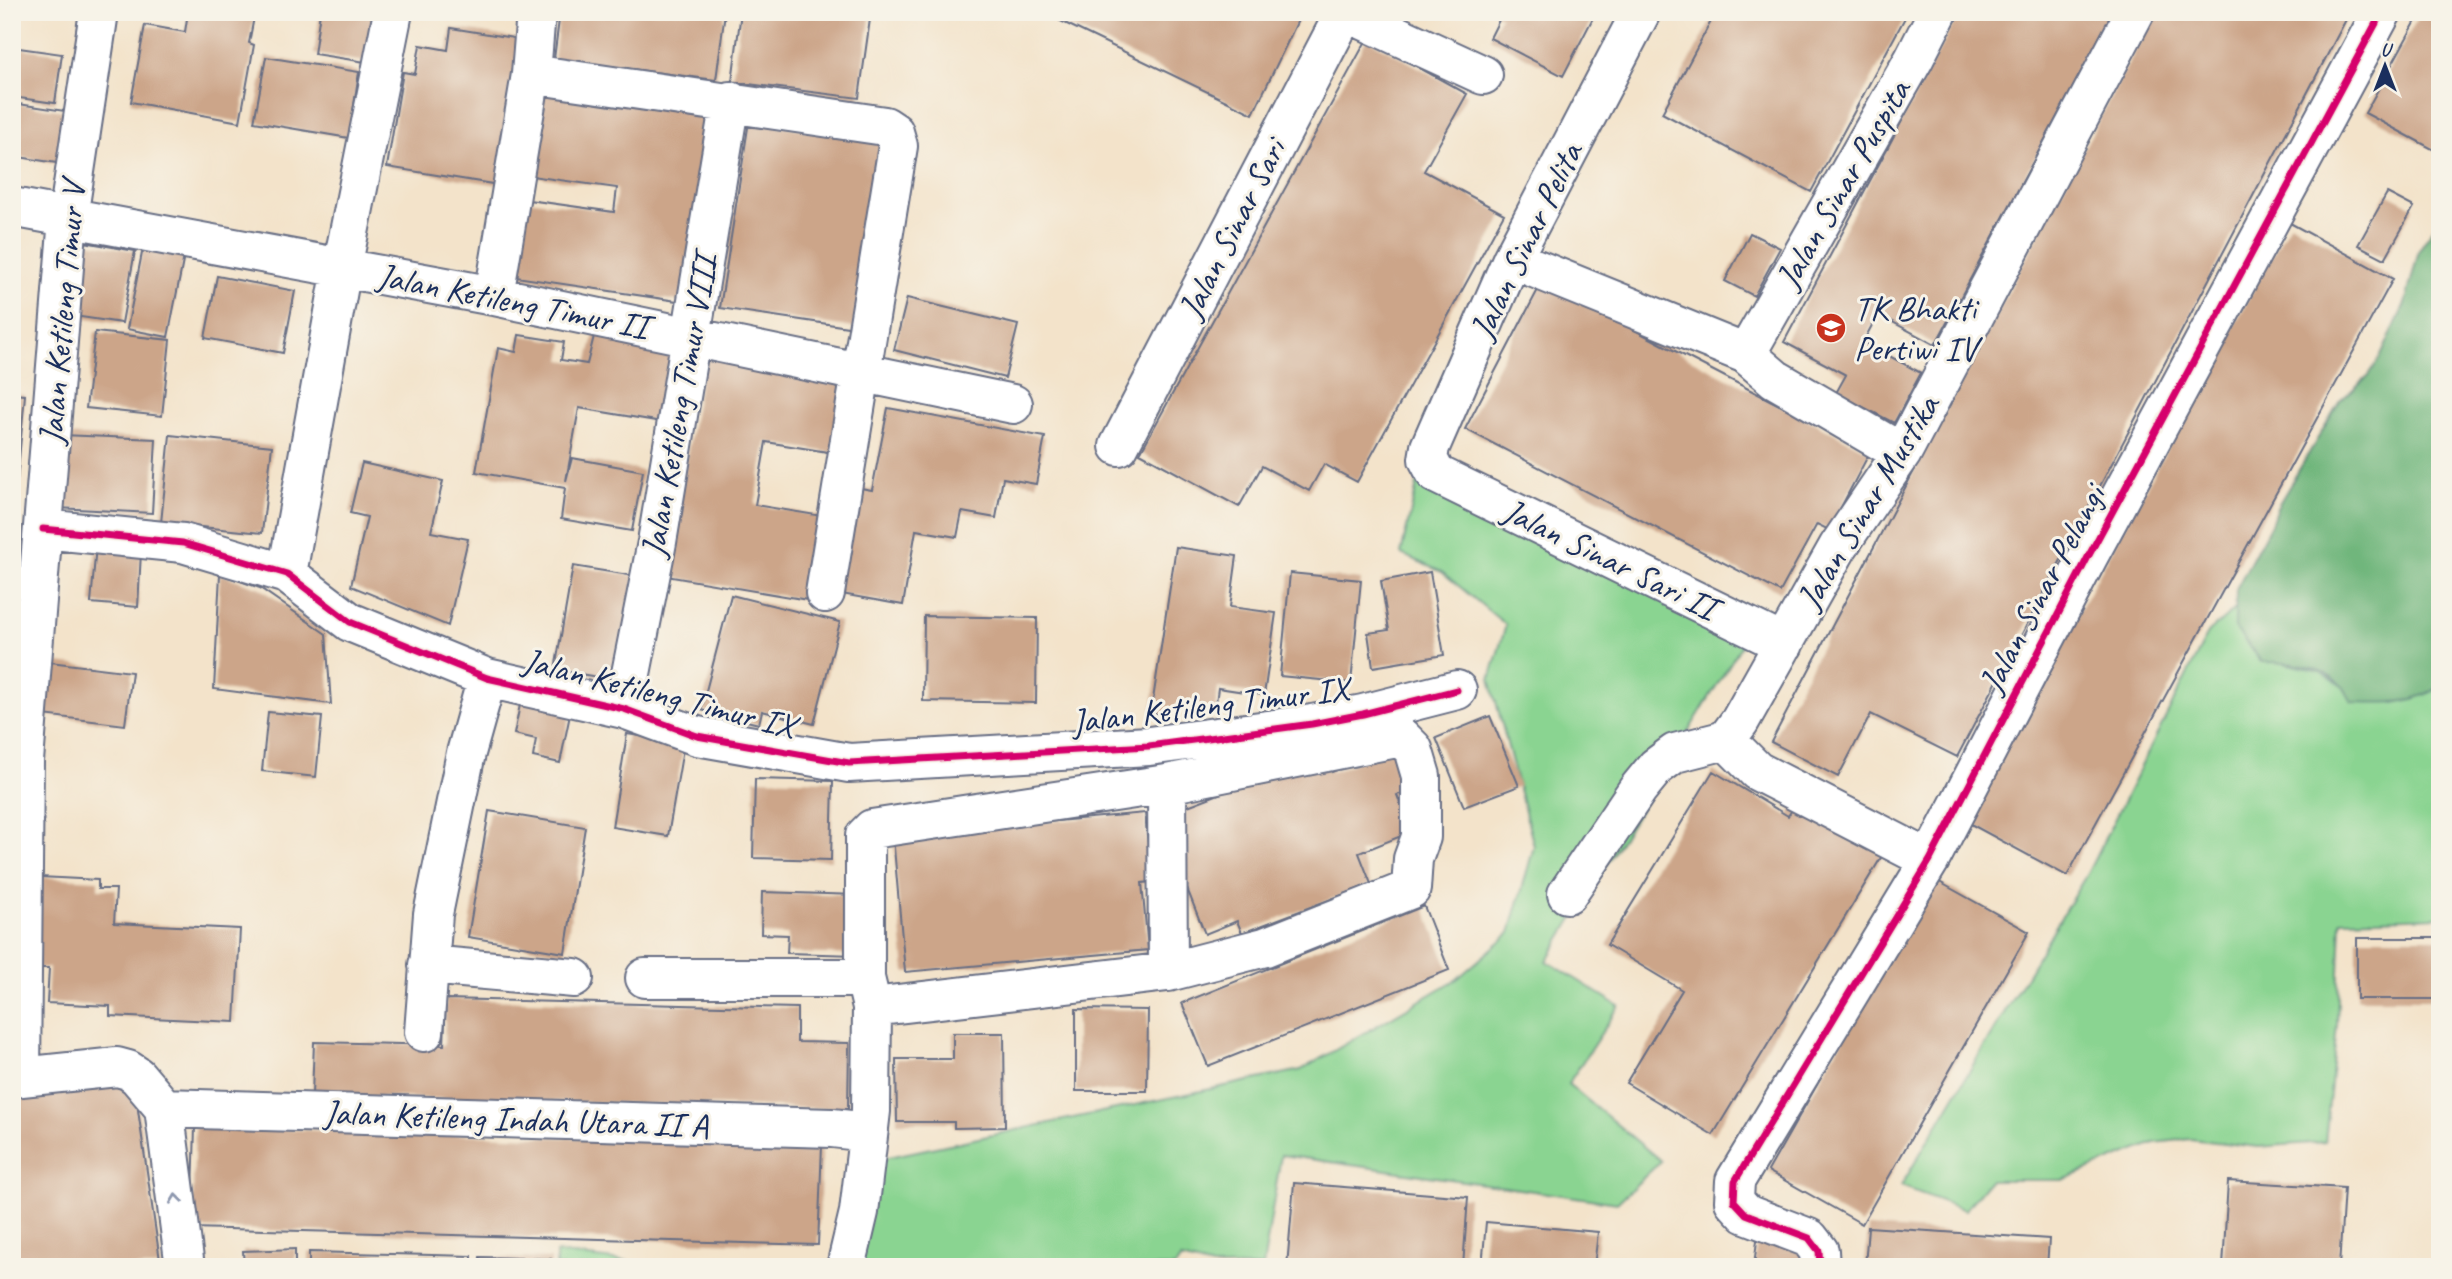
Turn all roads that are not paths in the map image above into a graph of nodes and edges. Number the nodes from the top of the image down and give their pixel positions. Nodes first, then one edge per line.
1 (99, 12) edge
2 (393, 12) edge
3 (536, 12) edge
4 (1345, 12) edge
5 (1642, 12) edge
6 (1938, 12) edge
7 (2135, 12) edge
8 (2382, 12) edge
9 (531, 74) junction
10 (1483, 75) dead end
11 (730, 101) junction
12 (12, 208) edge
13 (68, 218) junction
14 (1512, 260) junction
15 (342, 268) junction
16 (494, 296) junction
17 (691, 337) junction
18 (1746, 354) junction
19 (861, 373) junction
20 (1013, 404) dead end
21 (1119, 446) dead end
22 (1902, 453) junction
23 (1436, 474) joint
24 (43, 529) junction
25 (287, 574) junction
26 (825, 593) dead end
27 (1784, 644) junction
28 (487, 678) junction
29 (1457, 690) dead end
30 (624, 709) junction
31 (1726, 740) junction
32 (1167, 785) junction
33 (1930, 860) junction
34 (1567, 894) dead end
35 (428, 965) junction
36 (1168, 972) junction
37 (574, 978) dead end
38 (645, 978) dead end
39 (868, 993) junction
40 (424, 1032) dead end
41 (17, 1078) edge
42 (164, 1108) junction
43 (868, 1132) junction
44 (185, 1267) edge
45 (846, 1267) edge
46 (1820, 1267) edge

1 - 13 street, Jalan Ketileng Timur V
2 - 15 street
3 - 9 street
4 - 10 street
4 - 21 street, Jalan Sinar Sari
5 - 14 street, Jalan Sinar Pelita
6 - 18 street, Jalan Sinar Puspita
7 - 22 street, Jalan Sinar Mustika
8 - 33 street, Jalan Sinar Pelangi
9 - 11 street
9 - 16 street
11 - 17 street, Jalan Ketileng Timur VIII
11 - 19 street
12 - 13 street, Jalan Ketileng Timur II
13 - 15 street, Jalan Ketileng Timur II
13 - 24 street, Jalan Ketileng Timur V
14 - 18 street
14 - 23 street, Jalan Sinar Pelita
15 - 16 street, Jalan Ketileng Timur II
15 - 25 street
16 - 17 street, Jalan Ketileng Timur II
17 - 19 street, Jalan Ketileng Timur II
17 - 30 street, Jalan Ketileng Timur VIII
18 - 22 street
19 - 20 street, Jalan Ketileng Timur II
19 - 26 street
22 - 27 street, Jalan Sinar Mustika
23 - 27 street, Jalan Sinar Sari II
24 - 25 street, Jalan Ketileng Timur IX
24 - 41 street, Jalan Ketileng Timur V
25 - 28 street, Jalan Ketileng Timur IX
27 - 31 street, Jalan Sinar Mustika
28 - 30 street, Jalan Ketileng Timur IX
28 - 35 street
29 - 30 street, Jalan Ketileng Timur IX
31 - 33 street
31 - 34 street
32 - 36 street
32 - 36 street
32 - 39 street
33 - 46 street, Jalan Sinar Pelangi
35 - 37 street
35 - 40 street
36 - 39 street
38 - 39 street
39 - 43 street
41 - 42 street
42 - 43 street, Jalan Ketileng Indah Utara II A
44 -> 42 street
43 - 45 street

